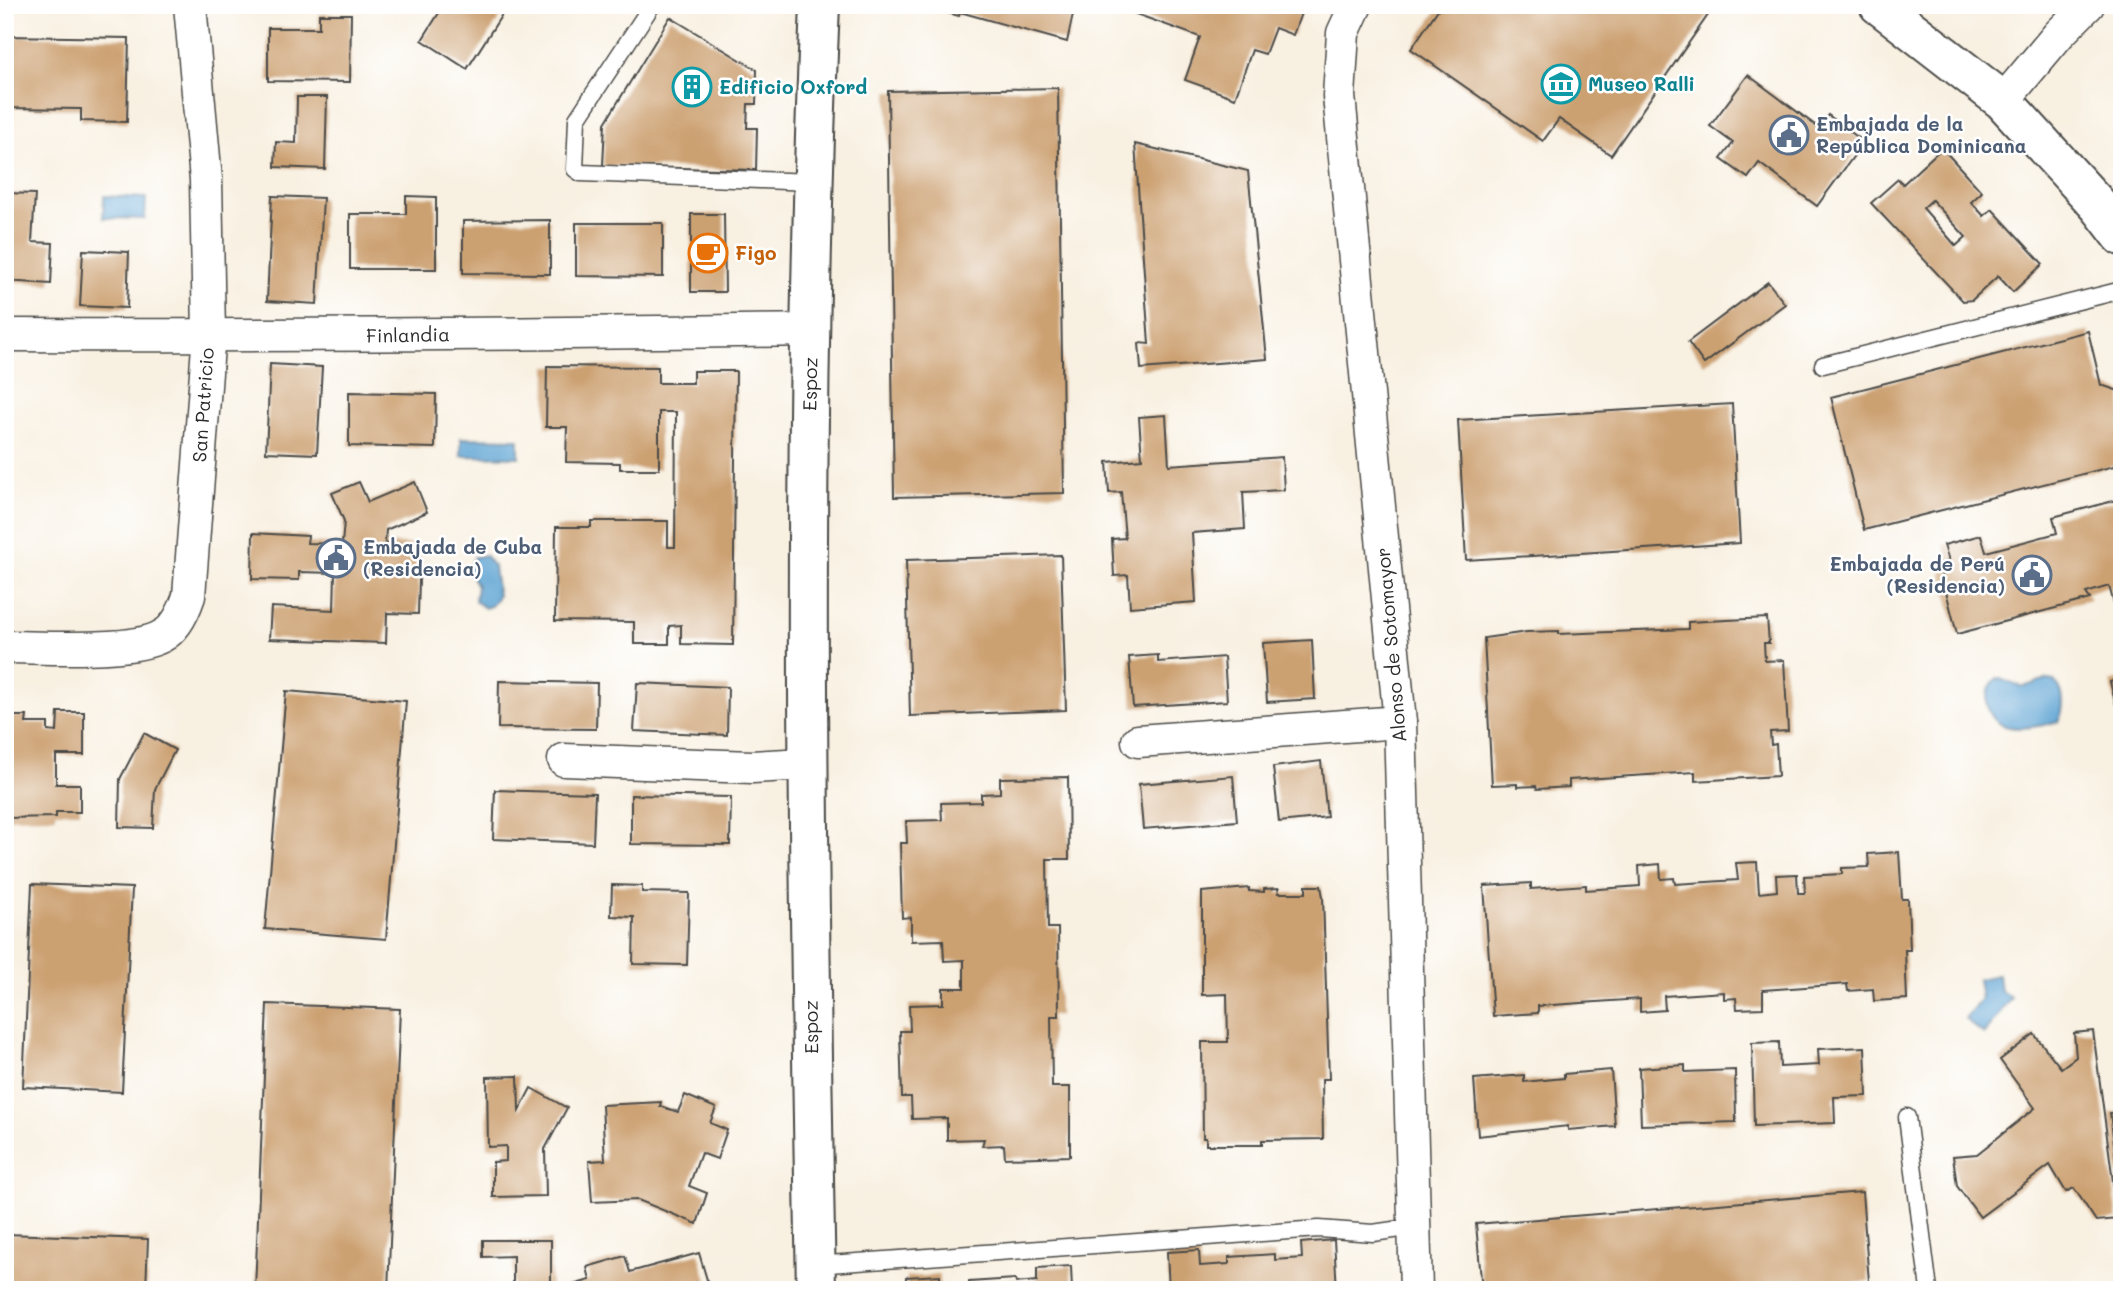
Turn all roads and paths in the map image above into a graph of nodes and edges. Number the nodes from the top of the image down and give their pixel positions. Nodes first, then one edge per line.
1 (190, 5) edge
2 (652, 5) edge
3 (820, 5) edge
4 (1356, 5) edge
5 (1880, 5) edge
6 (2088, 5) edge
7 (2003, 101) junction
8 (812, 182) junction
9 (2122, 236) edge
10 (2122, 290) edge
11 (810, 330) junction
12 (209, 333) junction
13 (5, 335) edge
14 (1823, 365) dead end
15 (5, 647) edge
16 (1400, 722) junction
17 (1138, 741) dead end
18 (564, 760) dead end
19 (806, 764) junction
20 (1907, 1117) dead end
21 (1414, 1227) junction
22 (816, 1277) edge
23 (1416, 1290) edge
24 (1929, 1290) edge

1 - 12 street, San Patricio
2 - 8 lane
3 - 8 street, Espoz
4 - 16 street, Alonso de Sotomayor
5 - 7 street
6 - 7 street
7 - 9 street
8 - 11 street, Espoz
10 - 14 lane
11 - 12 street, Finlandia
11 - 19 street, Espoz
12 - 13 street, Finlandia
12 - 15 street, San Patricio
16 - 17 street
16 - 21 street, Alonso de Sotomayor
18 - 19 street
19 - 22 street, Espoz
20 - 24 lane
21 - 22 lane
21 - 23 street, Alonso de Sotomayor

